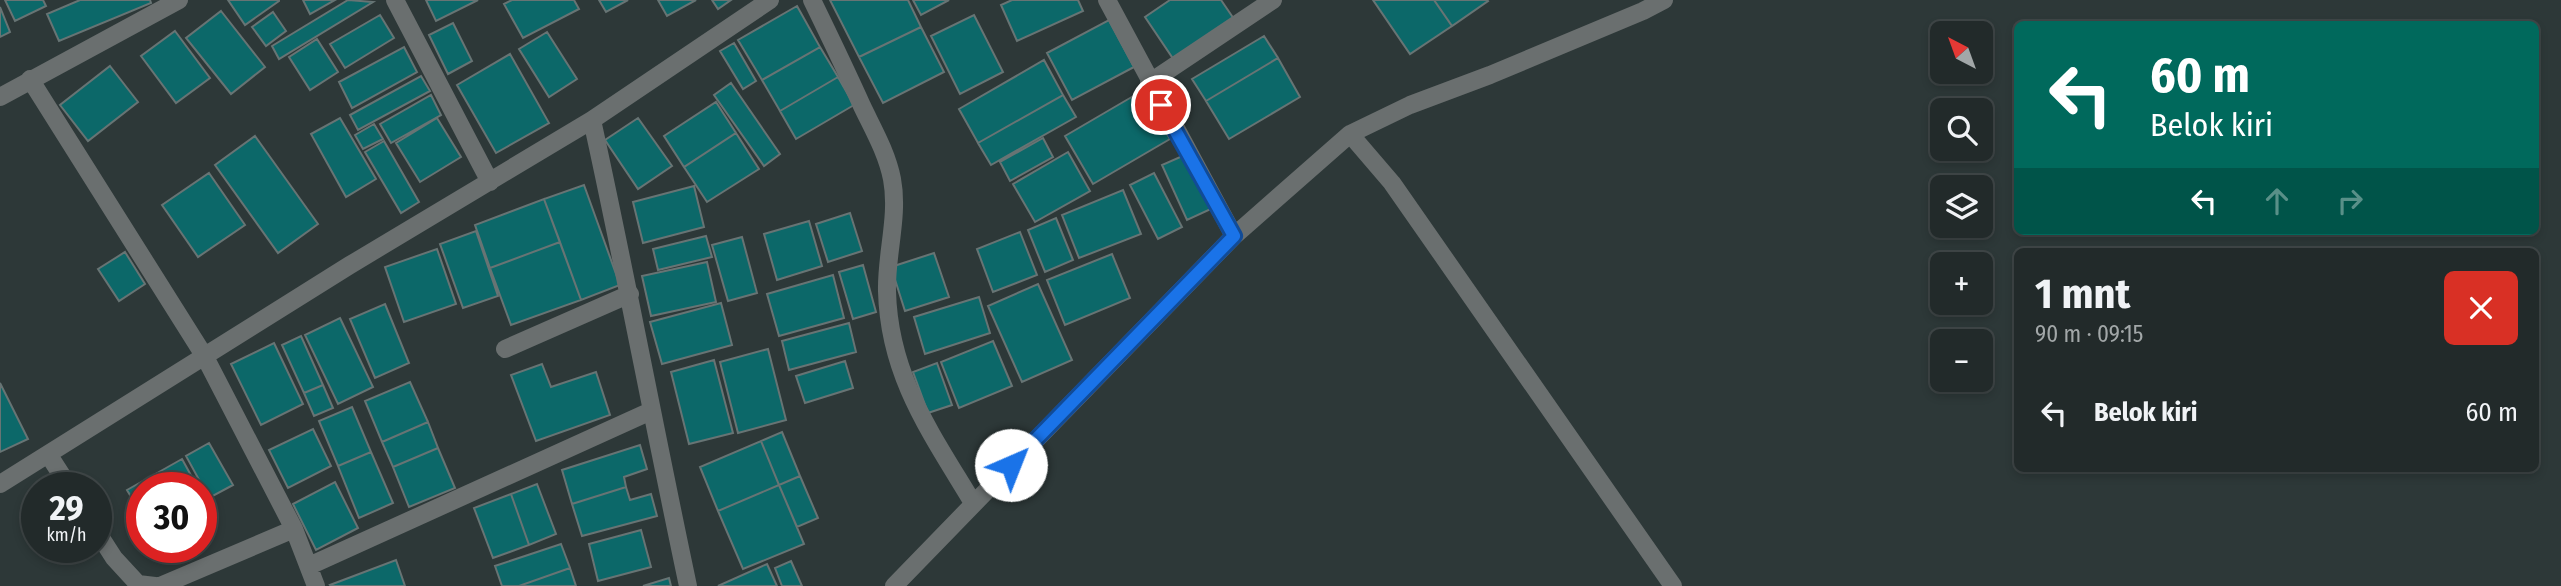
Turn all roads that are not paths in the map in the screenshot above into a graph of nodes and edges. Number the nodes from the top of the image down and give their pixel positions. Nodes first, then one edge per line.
1 (179, 0) edge
2 (395, 0) edge
3 (770, 0) edge
4 (813, 0) edge
5 (1107, 0) edge
6 (1273, 0) edge
7 (1664, 0) edge
8 (30, 79) junction
9 (1149, 83) junction
10 (0, 97) edge
11 (592, 120) junction
12 (1356, 141) junction
13 (491, 182) junction
14 (1234, 236) junction
15 (630, 293) junction
16 (505, 349) dead end
17 (205, 357) junction
18 (651, 411) junction
19 (48, 454) junction
20 (60, 472) edge
21 (0, 484) edge
22 (973, 503) junction
23 (294, 529) junction
24 (112, 555) edge
25 (309, 566) junction
26 (157, 586) edge
27 (316, 586) edge
28 (688, 586) edge
29 (894, 586) edge
30 (1673, 586) edge

1 - 8 street
2 - 13 street
3 - 11 street
4 - 22 street
5 - 9 street
6 - 9 street
7 - 12 street
8 - 10 street
8 - 17 street
9 - 14 street
11 - 13 street
11 - 15 street
12 - 14 street
12 - 30 street
13 - 17 street
14 - 22 street
15 - 16 street
15 - 18 street
17 - 19 street
17 - 23 street
18 - 25 street
18 - 28 street
19 - 20 street
19 - 21 street
22 - 29 street
23 - 25 street
23 - 26 street
24 - 26 street
25 - 27 street

